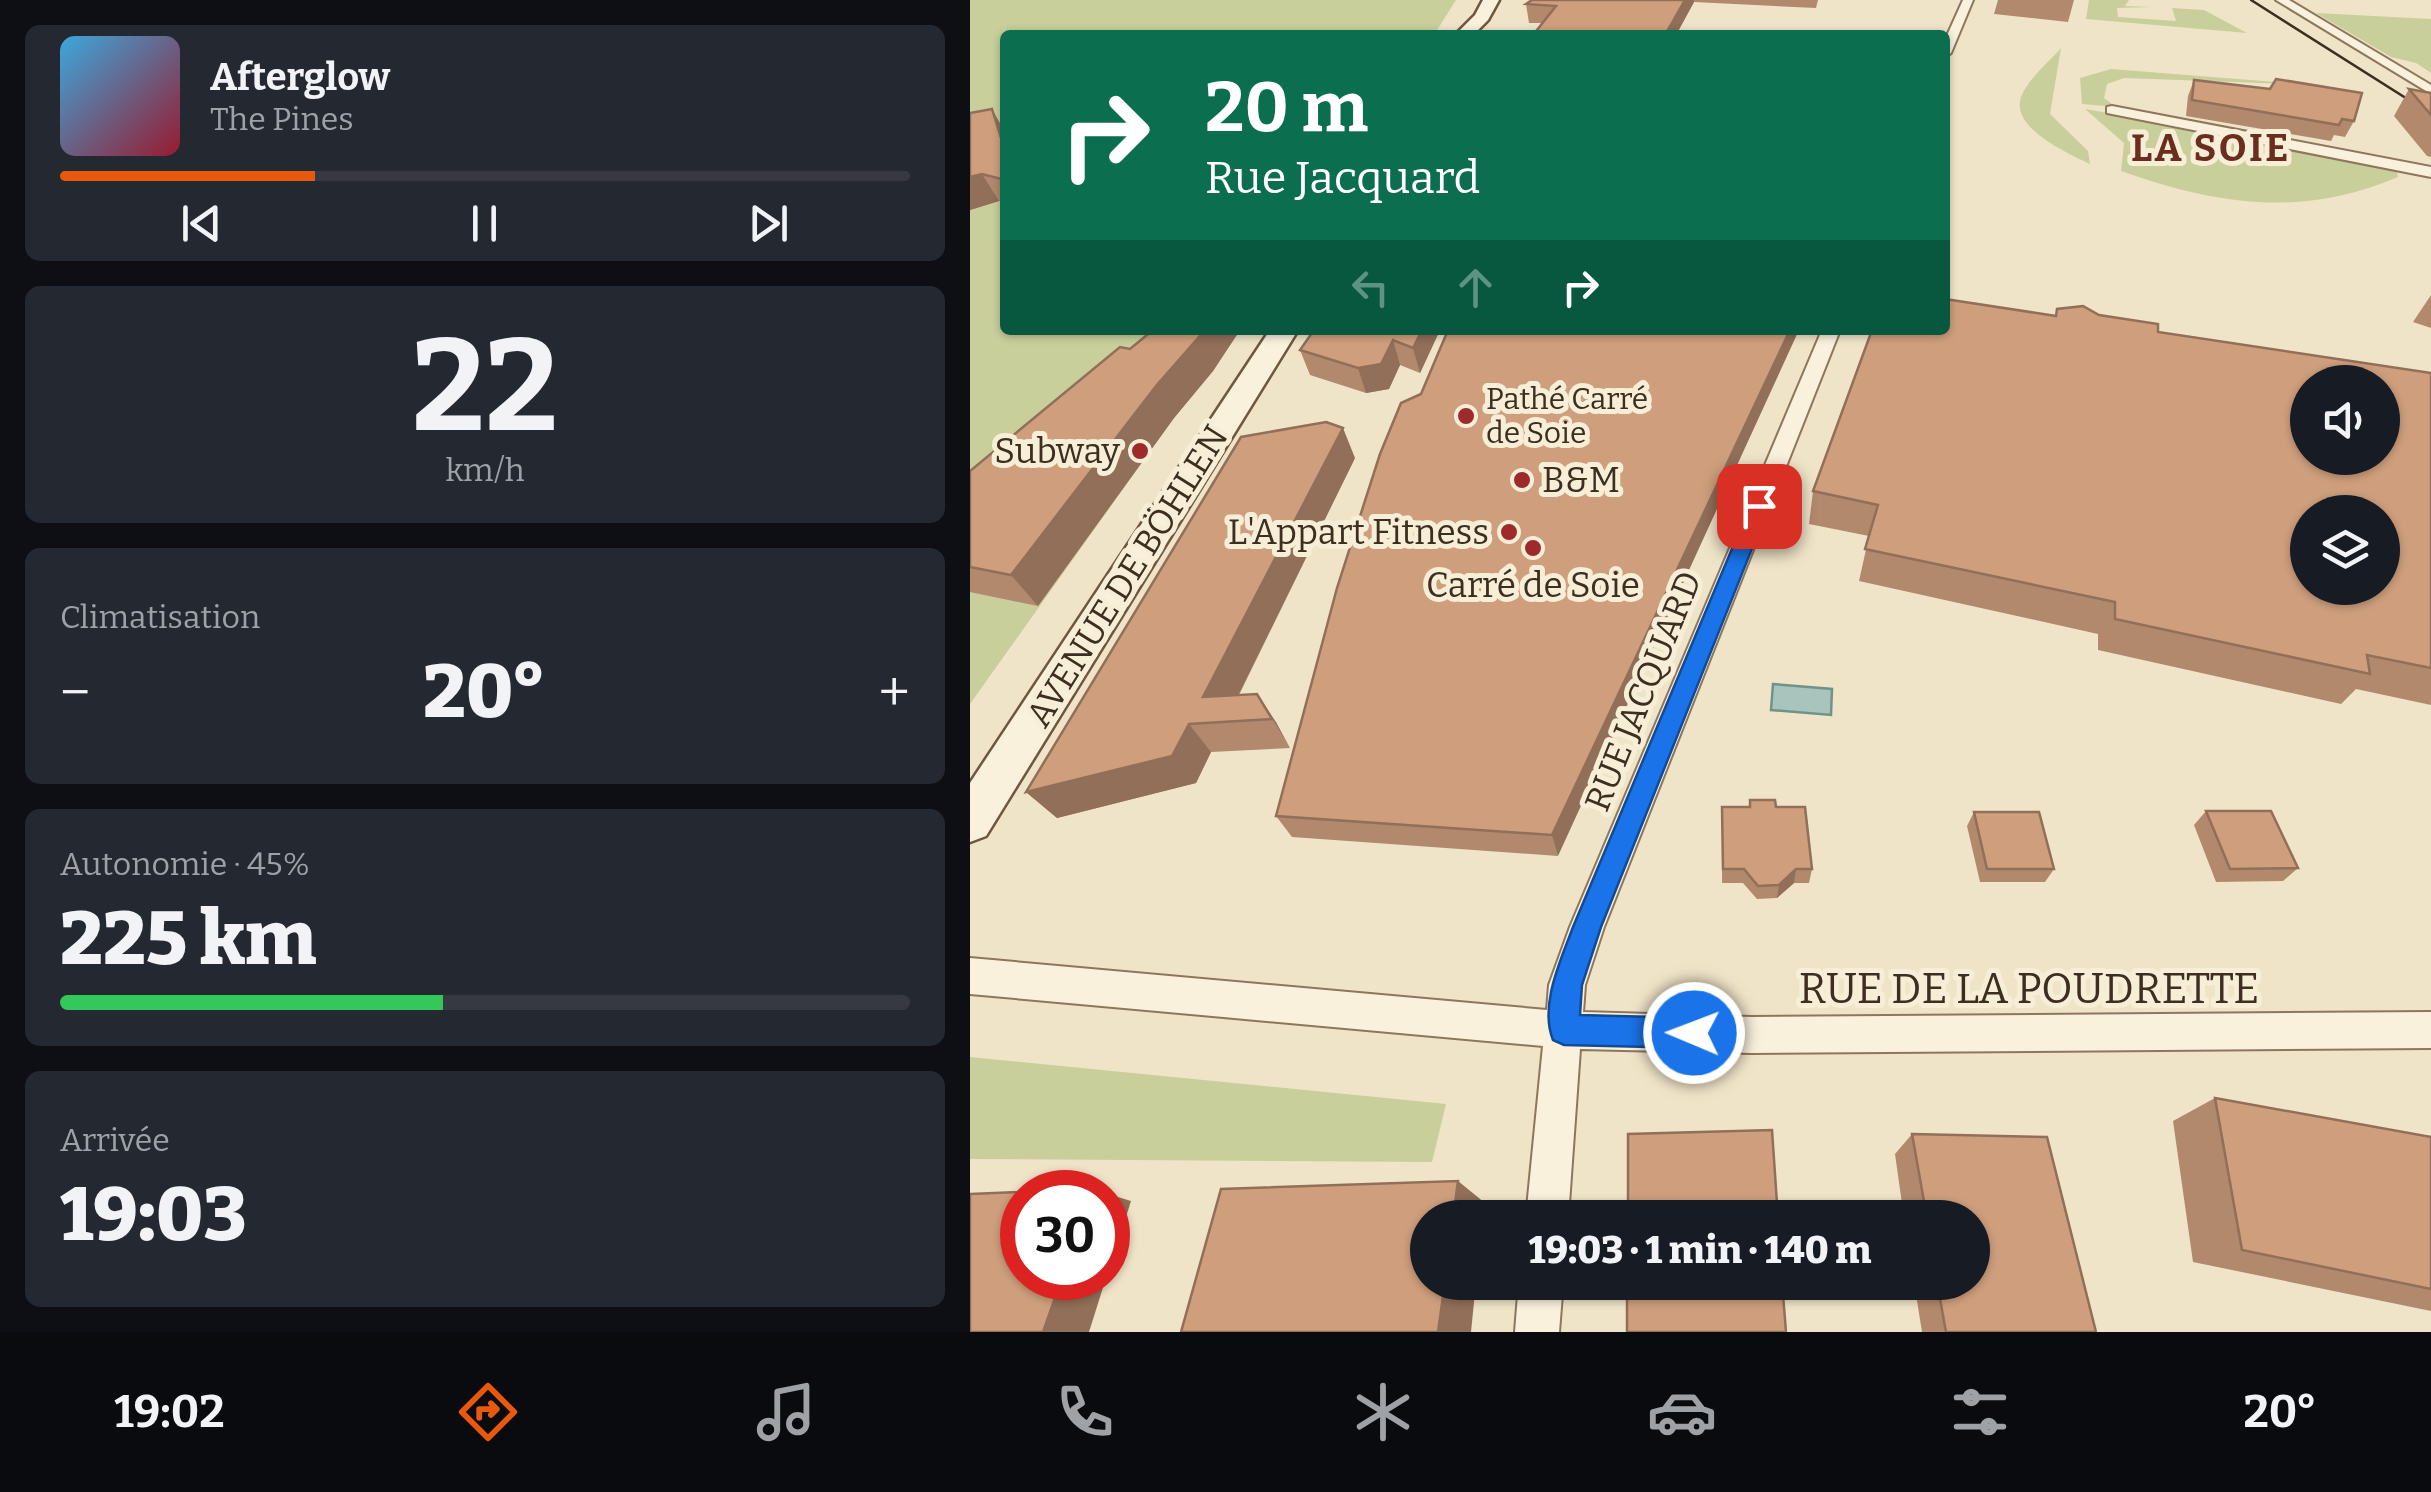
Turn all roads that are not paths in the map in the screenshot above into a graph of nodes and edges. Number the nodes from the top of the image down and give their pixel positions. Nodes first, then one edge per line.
1 (1474, 0) edge
2 (1491, 0) edge
3 (1968, 0) edge
4 (2281, 0) edge
5 (1465, 30) edge
6 (1467, 30) edge
7 (1950, 41) edge
8 (2431, 90) edge
9 (2112, 110) dead end
10 (2431, 172) edge
11 (1281, 335) edge
12 (1829, 335) edge
13 (970, 822) edge
14 (970, 976) edge
15 (1564, 1030) junction
16 (2431, 1030) edge
17 (1549, 1200) edge
18 (1540, 1300) edge
19 (1537, 1332) edge

1 - 5 main road
2 - 6 main road
3 - 7 street
4 - 8 street
9 - 10 street
11 - 13 main road, AVENUE DE BÖHLEN
12 - 15 street, RUE JACQUARD
14 - 15 street, RUE DE LA POUDRETTE
15 - 16 street, RUE DE LA POUDRETTE
15 - 17 street, RUE JACQUARD
18 - 19 street

